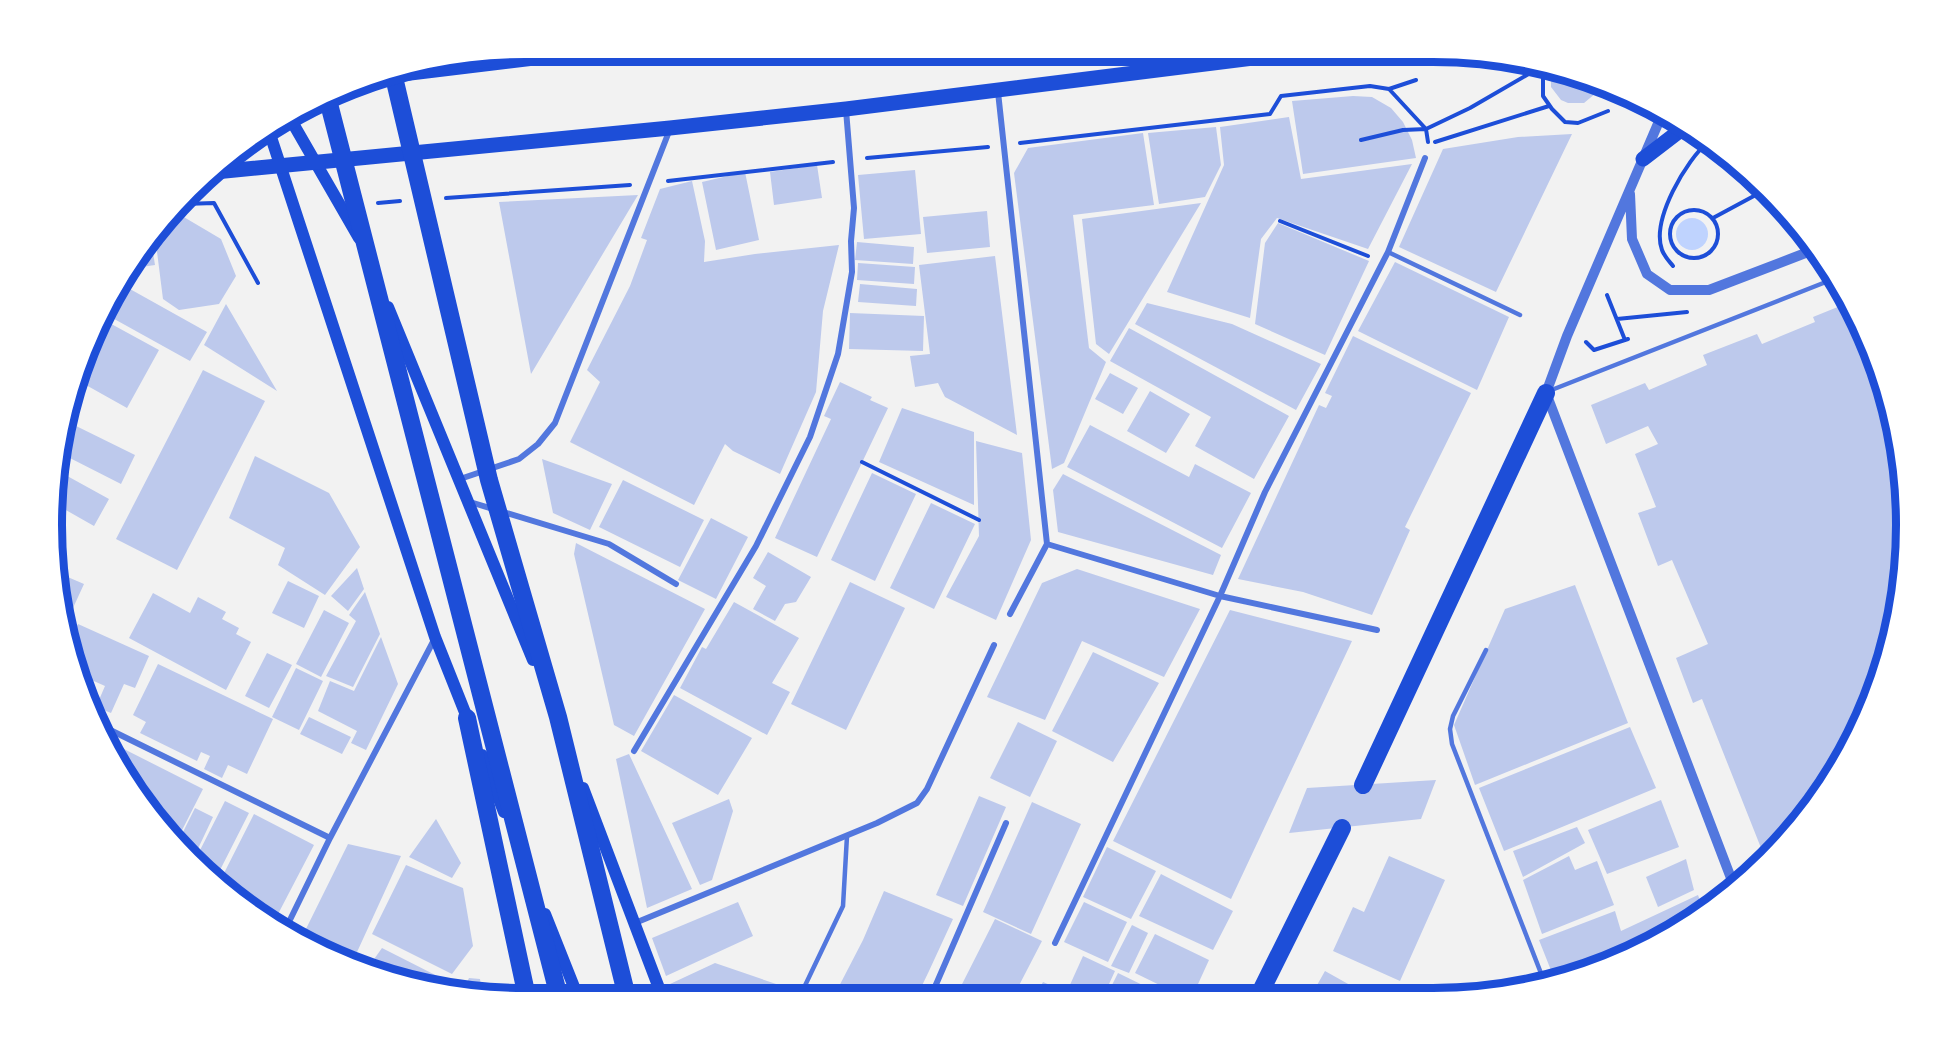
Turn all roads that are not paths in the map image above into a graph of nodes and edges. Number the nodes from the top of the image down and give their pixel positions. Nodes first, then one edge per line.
1 (1222, 62) edge
2 (395, 80) edge
3 (998, 90) junction
4 (329, 105) edge
5 (846, 109) junction
6 (1659, 121) edge
7 (293, 124) edge
8 (670, 128) junction
9 (1678, 132) edge
10 (271, 138) edge
11 (1425, 158) dead end
12 (1643, 159) junction
13 (315, 162) junction
14 (280, 166) junction
15 (225, 171) edge
16 (1630, 191) junction
17 (1388, 252) junction
18 (1808, 252) edge
19 (1827, 282) edge
20 (1520, 315) dead end
21 (1546, 393) junction
22 (460, 480) junction
23 (470, 502) junction
24 (1047, 544) junction
25 (676, 584) dead end
26 (1220, 596) junction
27 (1010, 614) dead end
28 (1377, 630) dead end
29 (435, 637) junction
30 (994, 645) dead end
31 (1486, 650) dead end
32 (467, 718) junction
33 (109, 730) edge
34 (634, 751) dead end
35 (1363, 785) dead end
36 (1006, 823) dead end
37 (1342, 828) dead end
38 (847, 836) junction
39 (330, 838) junction
40 (1731, 879) edge
41 (288, 922) edge
42 (635, 923) junction
43 (1055, 942) dead end
44 (1542, 975) edge
45 (525, 988) edge
46 (557, 988) edge
47 (574, 988) edge
48 (625, 988) edge
49 (659, 988) edge
50 (804, 988) edge
51 (934, 988) edge
52 (1262, 988) edge

1 - 3 main road
2 - 48 highway
3 - 5 main road
3 - 24 street
4 - 46 highway
5 - 8 main road
5 - 34 street
6 - 12 street
7 - 13 main road
8 - 13 main road
8 - 22 street
9 - 12 main road
10 - 14 main road
11 - 17 street
12 - 16 street
13 - 14 main road
13 - 22 main road
14 - 15 main road
14 - 29 main road
16 - 18 street
16 - 21 street
17 - 20 lane
17 - 26 street
19 - 21 lane
21 - 35 highway
21 - 40 street
22 - 23 main road
23 - 25 street
23 - 42 main road
24 - 26 street
24 - 27 street
26 - 28 street
26 - 43 street
29 - 32 main road
29 - 39 street
30 - 38 street
31 - 44 lane
32 - 45 highway
32 - 47 main road
33 - 39 street
36 - 51 street
37 - 52 highway
38 - 42 street
38 - 50 lane
39 - 41 street
42 - 49 main road

